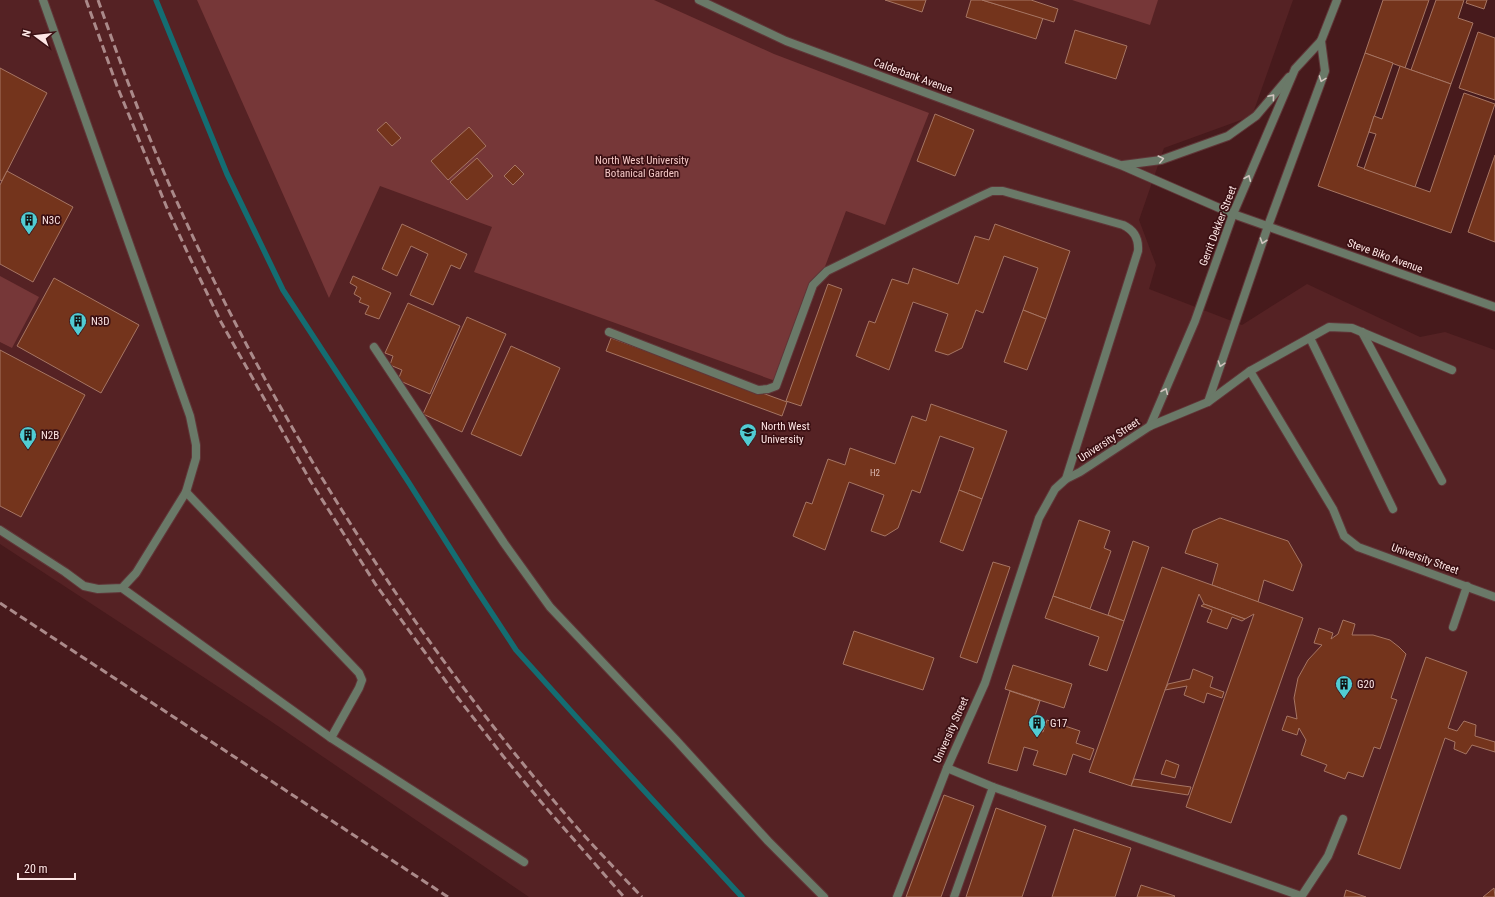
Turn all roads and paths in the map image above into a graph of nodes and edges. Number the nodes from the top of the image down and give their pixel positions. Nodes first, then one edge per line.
1 (43, 0) edge
2 (699, 0) edge
3 (1337, 0) edge
4 (1321, 41) junction
5 (1295, 69) junction
6 (1123, 166) junction
7 (1233, 214) junction
8 (1268, 226) junction
9 (1495, 307) edge
10 (609, 332) dead end
11 (1362, 332) junction
12 (1310, 338) junction
13 (374, 347) dead end
14 (1452, 370) dead end
15 (1250, 371) junction
16 (1208, 402) junction
17 (1150, 426) junction
18 (1066, 479) junction
19 (1442, 481) dead end
20 (186, 492) junction
21 (1393, 509) dead end
22 (0, 530) edge
23 (1467, 586) junction
24 (122, 588) junction
25 (1495, 597) edge
26 (1453, 626) dead end
27 (331, 738) junction
28 (947, 768) junction
29 (993, 787) junction
30 (1344, 819) dead end
31 (524, 862) dead end
32 (824, 897) edge
33 (897, 897) edge
34 (954, 897) edge
35 (1301, 897) edge

1 - 20 street
2 - 6 street, Calderbank Avenue
3 - 4 street, Gerrit Dekker Street
4 - 5 street, Gerrit Dekker Street
4 -> 8 street, Gerrit Dekker Street
6 -> 5 street, Calderbank Avenue
7 -> 5 street, Gerrit Dekker Street
6 - 7 street, Calderbank Avenue
7 - 8 street, Calderbank Avenue
17 -> 7 street, Gerrit Dekker Street
8 - 9 street, Steve Biko Avenue
8 -> 16 street, Gerrit Dekker Street
10 - 18 street
11 - 12 street
11 - 14 street
11 - 19 street
12 - 15 street
12 - 21 street
13 - 32 street
15 - 16 street, University Street
15 - 23 street, University Street
16 - 17 street, University Street
17 - 18 street, University Street
18 - 28 street, University Street
20 - 24 street
20 - 27 street
22 - 24 street
23 - 25 street, University Street
23 - 26 street
24 - 27 street
27 - 31 street
28 - 29 street
28 - 33 street, University Street
29 - 34 street
29 - 35 street
30 - 35 street

